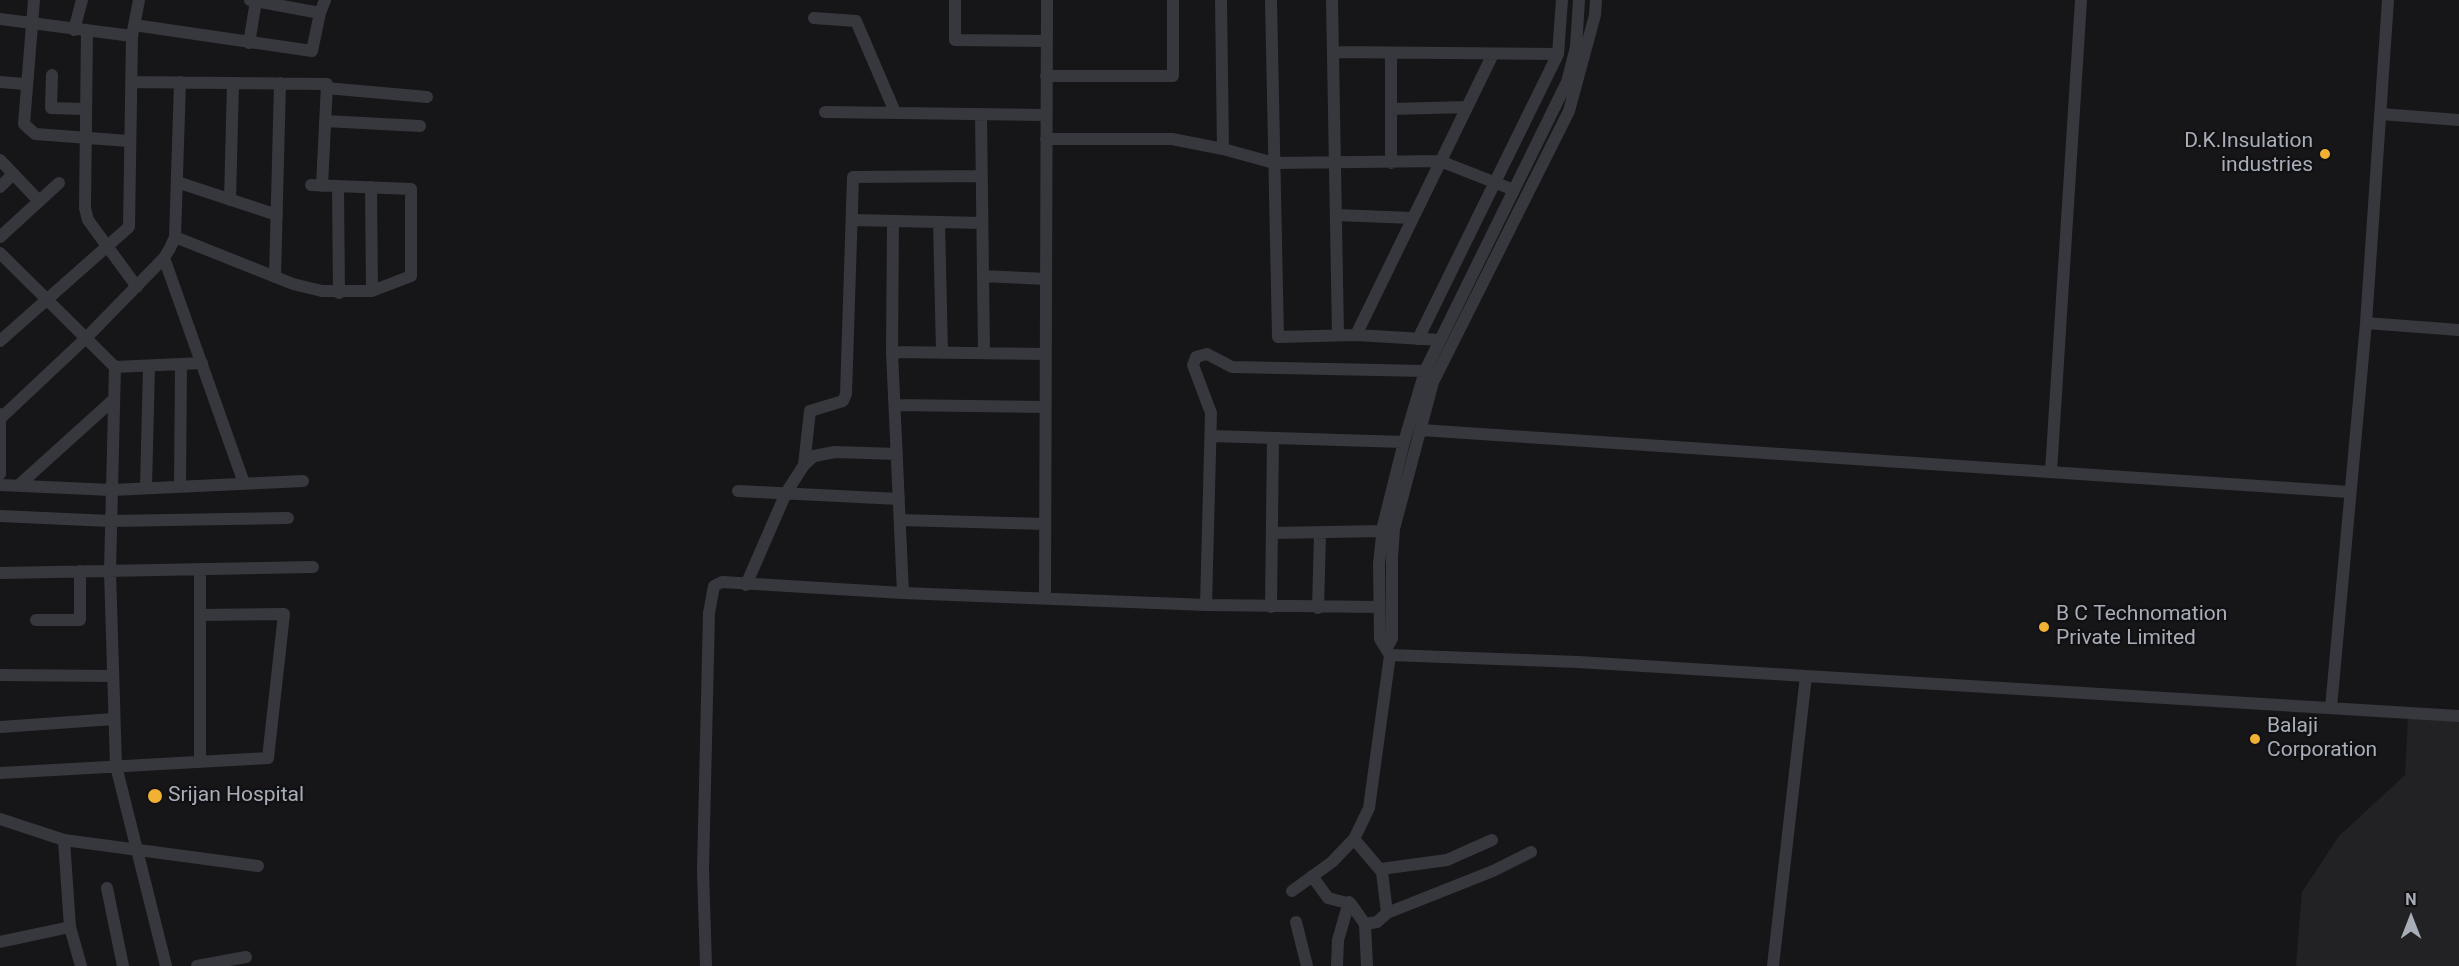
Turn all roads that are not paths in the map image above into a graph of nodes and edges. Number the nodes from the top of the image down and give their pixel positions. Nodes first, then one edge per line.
1 (34, 0) edge
2 (82, 0) edge
3 (139, 0) edge
4 (326, 0) edge
5 (955, 0) edge
6 (1047, 0) edge
7 (1173, 0) edge
8 (1221, 0) edge
9 (1271, 0) edge
10 (1332, 0) edge
11 (1562, 0) edge
12 (1579, 0) edge
13 (1596, 0) edge
14 (2081, 0) edge
15 (2388, 0) edge
16 (253, 1) edge
17 (320, 13) junction
18 (814, 18) dead end
19 (0, 19) edge
20 (32, 25) junction
21 (80, 31) junction
22 (133, 31) junction
23 (1046, 41) junction
24 (249, 43) junction
25 (1333, 52) junction
26 (1391, 53) junction
27 (1493, 54) junction
28 (1558, 54) junction
29 (52, 75) dead end
30 (1046, 76) junction
31 (0, 82) edge
32 (131, 82) junction
33 (180, 82) junction
34 (233, 82) junction
35 (25, 84) junction
36 (280, 84) junction
37 (326, 88) junction
38 (427, 98) dead end
39 (1467, 106) junction
40 (1391, 109) junction
41 (84, 110) junction
42 (825, 112) dead end
43 (895, 112) junction
44 (2380, 114) junction
45 (981, 115) junction
46 (1046, 115) junction
47 (2459, 120) edge
48 (325, 121) junction
49 (420, 126) dead end
50 (85, 139) junction
51 (1046, 139) junction
52 (129, 141) junction
53 (1223, 149) junction
54 (0, 160) edge
55 (1440, 161) junction
56 (1335, 162) junction
57 (1274, 163) junction
58 (1391, 163) junction
59 (13, 174) junction
60 (982, 176) junction
61 (177, 182) junction
62 (1494, 182) junction
63 (59, 183) dead end
64 (338, 186) junction
65 (0, 187) edge
66 (371, 187) junction
67 (1514, 190) junction
68 (230, 200) junction
69 (39, 201) junction
70 (277, 215) junction
71 (1336, 215) junction
72 (1413, 218) junction
73 (853, 220) junction
74 (892, 221) junction
75 (939, 222) junction
76 (982, 223) junction
77 (0, 237) edge
78 (175, 237) junction
79 (108, 248) junction
80 (0, 253) edge
81 (164, 258) junction
82 (983, 276) junction
83 (275, 277) junction
84 (1046, 279) junction
85 (137, 287) junction
86 (372, 291) junction
87 (339, 292) junction
88 (48, 300) junction
89 (2366, 323) junction
90 (2459, 330) edge
91 (1338, 335) junction
92 (1356, 335) junction
93 (87, 337) junction
94 (1418, 339) junction
95 (1440, 340) junction
96 (0, 341) edge
97 (892, 352) junction
98 (942, 353) junction
99 (984, 353) junction
100 (1045, 354) junction
101 (202, 363) junction
102 (181, 365) junction
103 (149, 366) junction
104 (115, 367) junction
105 (1425, 371) junction
106 (112, 401) junction
107 (895, 405) junction
108 (1045, 407) junction
109 (1, 416) edge
110 (1421, 430) junction
111 (1211, 436) junction
112 (1273, 438) junction
113 (1404, 442) junction
114 (897, 454) junction
115 (804, 465) junction
116 (2050, 471) junction
117 (0, 474) edge
118 (303, 481) dead end
119 (244, 483) junction
120 (0, 485) edge
121 (19, 485) junction
122 (180, 486) junction
123 (146, 488) junction
124 (112, 490) junction
125 (738, 491) dead end
126 (2349, 492) junction
127 (786, 493) junction
128 (899, 499) junction
129 (0, 516) edge
130 (288, 518) dead end
131 (900, 520) junction
132 (110, 521) junction
133 (1045, 524) junction
134 (1382, 531) junction
135 (1272, 533) junction
136 (1320, 534) junction
137 (313, 567) dead end
138 (200, 569) junction
139 (80, 571) junction
140 (110, 571) junction
141 (0, 573) edge
142 (746, 585) junction
143 (903, 593) junction
144 (1045, 597) junction
145 (1206, 605) junction
146 (1271, 607) junction
147 (1379, 607) junction
148 (1318, 608) junction
149 (200, 615) junction
150 (36, 620) dead end
151 (1388, 652) junction
152 (0, 675) edge
153 (112, 675) junction
154 (1806, 676) junction
155 (2331, 708) junction
156 (2459, 716) edge
157 (114, 719) junction
158 (0, 727) edge
159 (200, 762) junction
160 (116, 766) junction
161 (0, 772) edge
162 (0, 819) edge
163 (1354, 839) junction
164 (64, 840) junction
165 (1492, 840) dead end
166 (138, 848) junction
167 (1531, 852) dead end
168 (258, 866) dead end
169 (1381, 869) junction
170 (1312, 876) junction
171 (108, 888) dead end
172 (1292, 891) dead end
173 (1349, 902) junction
174 (1387, 913) junction
175 (1296, 922) dead end
176 (1365, 924) junction
177 (70, 927) junction
178 (0, 942) edge
179 (246, 957) dead end
180 (81, 966) edge
181 (123, 966) edge
182 (166, 966) edge
183 (197, 966) edge
184 (706, 966) edge
185 (1307, 966) edge
186 (1337, 966) edge
187 (1366, 966) edge
188 (1773, 966) edge

1 - 20 street
2 - 21 street
3 - 22 street
4 - 17 street
5 - 23 street
6 - 23 street
7 - 30 street
8 - 53 street
9 - 57 street
10 - 25 street
11 - 28 street
12 - 67 street
13 - 110 street
14 - 116 street
15 - 44 street
16 - 17 street
16 - 24 street
17 - 24 street
18 - 43 street
19 - 20 street
20 - 21 street
20 - 35 street
21 - 22 street
21 - 41 street
22 - 24 street
22 - 32 street
23 - 30 street
25 - 26 street
25 - 56 street
26 - 27 street
26 - 40 street
27 - 28 street
27 - 39 street
28 - 62 street
29 - 41 street
30 - 46 street
31 - 35 street
32 - 33 street
32 - 52 street
33 - 34 street
33 - 61 street
34 - 36 street
34 - 68 street
35 - 50 street
36 - 37 street
36 - 70 street
37 - 38 street
37 - 48 street
39 - 40 street
39 - 55 street
40 - 58 street
41 - 50 street
42 - 43 street
43 - 45 street
44 - 47 street
44 - 89 street
45 - 46 street
45 - 60 street
46 - 51 street
48 - 49 street
48 - 64 street
50 - 52 street
50 - 79 street
51 - 53 street
51 - 84 street
52 - 79 street
53 - 57 street
54 - 59 street
55 - 58 street
55 - 62 street
55 - 72 street
56 - 57 street
56 - 58 street
56 - 71 street
57 - 91 street
59 - 65 street
59 - 69 street
60 - 73 street
60 - 76 street
61 - 68 street
61 - 78 street
62 - 67 street
62 - 94 street
63 - 69 street
64 - 66 street
64 - 87 street
66 - 86 street
66 - 86 street
67 - 95 street
68 - 70 street
69 - 77 street
70 - 83 street
71 - 72 street
71 - 91 street
72 - 92 street
73 - 74 street
73 - 115 street
74 - 75 street
74 - 97 street
75 - 76 street
75 - 98 street
76 - 82 street
78 - 81 street
78 - 83 street
79 - 85 street
79 - 88 street
80 - 88 street
81 - 85 street
81 - 101 street
82 - 84 street
82 - 99 street
83 - 87 street
84 - 100 street
85 - 93 street
86 - 87 street
88 - 93 street
88 - 96 street
89 - 90 street
89 - 126 street
91 - 92 street
92 - 94 street
93 - 104 street
93 - 109 street
94 - 95 street
95 - 105 street
97 - 98 street
97 - 107 street
98 - 99 street
99 - 100 street
100 - 108 street
101 - 102 street
101 - 119 street
102 - 103 street
102 - 122 street
103 - 104 street
103 - 123 street
104 - 106 street
105 - 111 street
105 - 113 street
106 - 121 street
106 - 124 street
107 - 108 street
107 - 114 street
108 - 133 street
109 - 117 street
110 - 116 street
110 - 151 street
111 - 112 street
111 - 145 street
112 - 113 street
112 - 135 street
113 - 134 street
114 - 115 street
114 - 128 street
115 - 127 street
116 - 126 street
118 - 119 street
119 - 122 street
120 - 121 street
121 - 124 street
122 - 123 street
123 - 124 street
124 - 132 street
125 - 127 street
126 - 155 street
127 - 128 street
127 - 142 street
128 - 131 street
129 - 132 street
130 - 132 street
131 - 133 street
131 - 143 street
132 - 140 street
133 - 144 street
134 - 136 street
134 - 147 street
135 - 136 street
135 - 146 street
136 - 148 street
137 - 138 street
138 - 140 street
138 - 149 street
139 - 140 street
139 - 141 street
139 - 150 street
140 - 153 street
142 - 143 street
142 - 184 street
143 - 144 street
144 - 145 street
145 - 146 street
146 - 148 street
147 - 148 street
147 - 151 street
149 - 159 street
149 - 159 street
151 - 154 street
151 - 163 street
152 - 153 street
153 - 157 street
154 - 155 street
154 - 188 street
155 - 156 street
157 - 158 street
157 - 160 street
159 - 160 street
160 - 161 street
160 - 166 street
162 - 164 street
163 - 169 street
163 - 170 street
164 - 166 street
164 - 177 street
165 - 169 street
166 - 168 street
166 - 182 street
167 - 174 street
169 - 174 street
170 - 172 street
170 - 173 street
171 - 181 street
173 - 176 street
173 - 186 street
174 - 176 street
175 - 185 street
176 - 187 street
177 - 178 street
177 - 180 street
179 - 183 street

